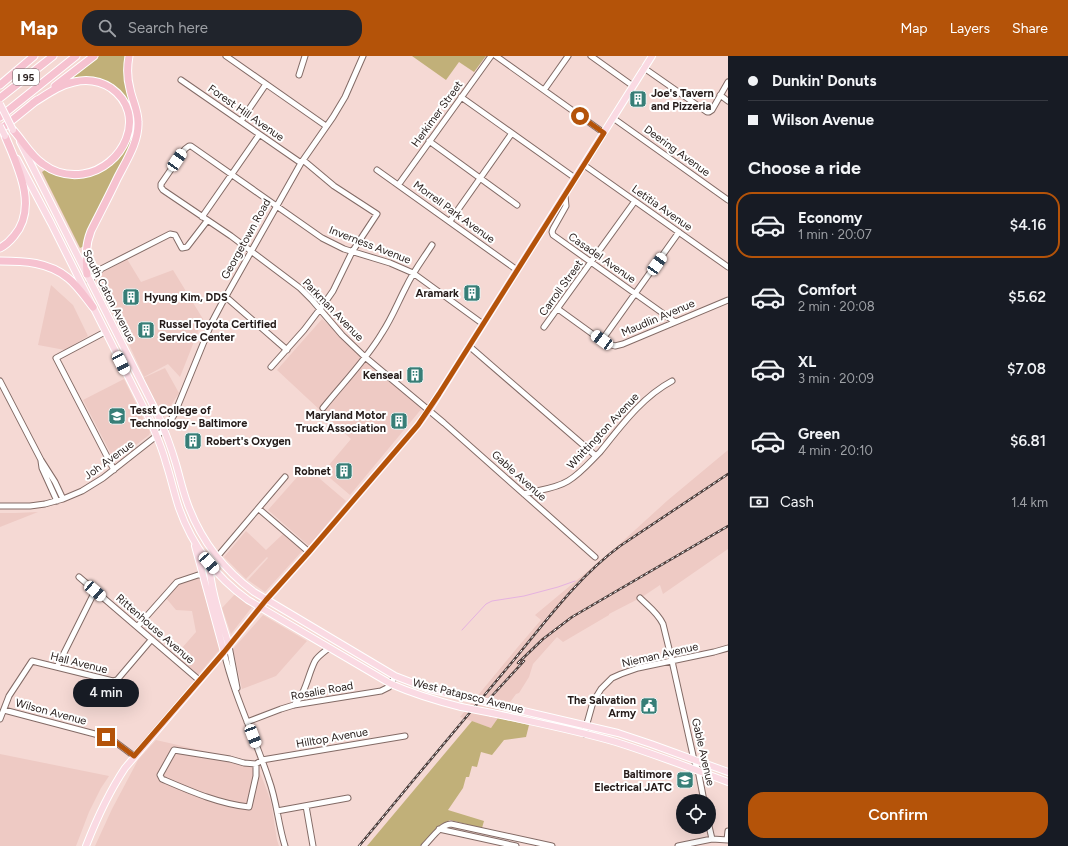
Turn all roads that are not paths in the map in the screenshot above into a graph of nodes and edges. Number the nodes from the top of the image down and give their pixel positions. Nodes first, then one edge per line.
1 (34, 56) edge
2 (52, 56) edge
3 (76, 56) edge
4 (94, 56) edge
5 (129, 56) edge
6 (226, 56) edge
7 (305, 56) edge
8 (363, 56) edge
9 (491, 56) edge
10 (496, 56) edge
11 (568, 56) edge
12 (591, 56) edge
13 (652, 56) edge
14 (644, 68) junction
15 (299, 75) dead end
16 (181, 80) dead end
17 (728, 82) edge
18 (266, 84) junction
19 (0, 85) edge
20 (633, 86) junction
21 (544, 90) junction
22 (720, 95) junction
23 (462, 97) junction
24 (0, 98) edge
25 (728, 101) edge
26 (34, 103) junction
27 (0, 104) edge
28 (0, 117) edge
29 (614, 118) junction
30 (241, 121) junction
31 (0, 126) edge
32 (326, 126) junction
33 (0, 130) edge
34 (13, 130) junction
35 (512, 133) junction
36 (604, 133) junction
37 (259, 135) junction
38 (6, 136) junction
39 (429, 141) junction
40 (302, 161) junction
41 (584, 165) junction
42 (377, 170) dead end
43 (232, 174) junction
44 (480, 178) junction
45 (575, 178) junction
46 (399, 184) junction
47 (161, 188) joint
48 (565, 196) junction
49 (728, 200) edge
50 (635, 201) junction
51 (277, 205) junction
52 (517, 205) dead end
53 (202, 217) junction
54 (207, 221) junction
55 (450, 221) junction
56 (679, 232) junction
57 (432, 245) dead end
58 (0, 248) edge
59 (252, 252) junction
60 (352, 252) junction
61 (0, 261) edge
62 (591, 263) junction
63 (728, 267) edge
64 (517, 270) junction
65 (413, 273) junction
66 (88, 278) junction
67 (635, 294) junction
68 (226, 297) junction
69 (728, 300) edge
70 (93, 307) junction
71 (320, 309) junction
72 (558, 309) junction
73 (675, 322) junction
74 (484, 324) junction
75 (544, 328) dead end
76 (106, 332) junction
77 (602, 340) junction
78 (470, 346) junction
79 (287, 350) junction
80 (365, 357) junction
81 (271, 367) dead end
82 (0, 381) edge
83 (672, 381) dead end
84 (323, 408) dead end
85 (429, 410) junction
86 (164, 430) junction
87 (157, 436) junction
88 (596, 456) junction
89 (41, 460) junction
90 (114, 470) junction
91 (285, 477) dead end
92 (524, 494) junction
93 (63, 499) junction
94 (57, 501) junction
95 (0, 506) edge
96 (259, 509) junction
97 (193, 539) junction
98 (309, 552) junction
99 (217, 557) junction
100 (595, 557) dead end
101 (209, 563) junction
102 (203, 574) junction
103 (210, 575) junction
104 (79, 577) dead end
105 (95, 591) junction
106 (640, 598) dead end
107 (266, 600) junction
108 (260, 607) junction
109 (137, 627) junction
110 (151, 640) junction
111 (229, 646) junction
112 (329, 648) junction
113 (728, 648) edge
114 (224, 652) junction
115 (672, 661) junction
116 (57, 667) junction
117 (395, 676) junction
118 (199, 680) junction
119 (391, 684) junction
120 (238, 696) junction
121 (294, 705) junction
122 (4, 710) junction
123 (0, 718) edge
124 (247, 722) junction
125 (587, 725) junction
126 (584, 734) junction
127 (406, 736) dead end
128 (134, 756) junction
129 (262, 760) junction
130 (694, 760) junction
131 (256, 764) junction
132 (698, 770) junction
133 (728, 772) edge
134 (728, 782) edge
135 (703, 794) edge
136 (348, 798) dead end
137 (306, 806) junction
138 (277, 811) junction
139 (439, 829) junction
140 (728, 832) edge
141 (711, 834) edge
142 (712, 839) junction
143 (727, 840) edge
144 (86, 846) edge
145 (285, 846) edge
146 (313, 846) edge
147 (424, 846) edge
148 (516, 846) edge
149 (549, 846) edge
150 (678, 846) edge

1 - 19 highway
2 - 24 highway, I 95
3 - 28 highway, I 95
4 - 26 highway
5 - 66 highway
6 - 18 street
7 - 15 street
8 - 32 street, Georgetown Road
9 - 23 street, Herkimer Street
10 - 21 street
11 - 21 street
12 - 20 street
13 - 14 main road
14 - 20 main road
14 - 22 street
16 - 30 street, Forest Hill Avenue
17 - 22 street
18 - 30 street
18 - 32 street
20 - 29 main road
21 - 36 street
22 - 25 street
23 - 35 street
23 - 39 street, Herkimer Street
26 - 33 highway
26 - 34 highway
27 - 34 main road, South Caton Avenue, bridge
29 - 36 main road
29 - 49 street, Deering Avenue
30 - 37 street, Forest Hill Avenue
31 - 38 main road, South Caton Avenue, bridge
32 - 40 street, Georgetown Road
34 - 66 main road, South Caton Avenue
35 - 44 street
35 - 45 street
36 - 41 main road
37 - 40 street, Forest Hill Avenue
37 - 43 street
38 - 58 highway
38 - 70 main road, South Caton Avenue
39 - 44 street
39 - 46 street, Herkimer Street
40 - 51 street, Georgetown Road
40 - 60 street, Forest Hill Avenue
41 - 45 main road
41 - 50 street, Letitia Avenue
42 - 46 street, Morrell Park Avenue
43 - 47 street, Inverness Avenue
43 - 51 street, Inverness Avenue
43 - 53 street
44 - 52 street
44 - 55 street
45 - 48 main road
46 - 55 street, Morrell Park Avenue
47 - 53 street, Parkman Avenue
48 - 62 street, Casadel Avenue
48 - 64 main road
50 - 56 street, Letitia Avenue
50 - 62 street, Carroll Street
51 - 59 street, Georgetown Road
51 - 60 street, Inverness Avenue
53 - 54 street, Parkman Avenue
54 - 59 street, Parkman Avenue
54 - 66 street
55 - 64 street, Morrell Park Avenue
56 - 63 street, Letitia Avenue
56 - 67 street
57 - 65 street
59 - 68 street, Georgetown Road
59 - 71 street, Parkman Avenue
60 - 65 street, Inverness Avenue
60 - 71 street
61 - 70 highway
62 - 67 street, Casadel Avenue
62 - 72 street, Carroll Street
64 - 74 main road
65 - 74 street, Inverness Avenue
65 - 80 street
66 - 86 main road, South Caton Avenue
67 - 73 street, Casadel Avenue
67 - 77 street
68 - 79 street
68 - 86 street, Georgetown Road
69 - 73 street, Maudlin Avenue
70 - 76 main road, South Caton Avenue
71 - 79 street
71 - 80 street, Parkman Avenue
72 - 75 street, Carroll Street
72 - 77 street, Maudlin Avenue
73 - 77 street, Maudlin Avenue
74 - 78 main road
76 - 87 main road, South Caton Avenue
76 - 90 street
78 - 85 main road
78 - 88 street
79 - 81 street
80 - 84 street
80 - 85 street, Parkman Avenue
82 - 89 street
83 - 88 street, Whittington Avenue
85 - 92 street, Gable Avenue
85 - 98 main road
86 - 87 street, Georgetown Road
86 - 99 main road, South Caton Avenue
87 - 90 street, Joh Avenue
87 - 97 main road, South Caton Avenue
88 - 92 street, Whittington Avenue
89 - 93 street
89 - 94 street
90 - 93 street, Joh Avenue
91 - 96 street
92 - 100 street, Gable Avenue
93 - 94 street, Joh Avenue
94 - 95 street, Joh Avenue
96 - 98 street
96 - 99 street
97 - 101 main road, South Caton Avenue
97 - 102 main road, South Caton Avenue
98 - 107 main road
99 - 101 main road
99 - 107 main road, West Patapsco Avenue
101 - 103 main road, South Caton Avenue
101 - 108 main road, West Patapsco Avenue
102 - 103 street
102 - 109 street
102 - 114 main road, South Caton Avenue
103 - 111 main road, South Caton Avenue
104 - 105 street, Rittenhouse Avenue
105 - 109 street, Rittenhouse Avenue
105 - 116 street
106 - 115 street, Gable Avenue
107 - 108 main road
107 - 117 main road, West Patapsco Avenue
108 - 111 main road
108 - 112 main road, West Patapsco Avenue
109 - 110 street, Rittenhouse Avenue
110 - 116 street, Hall Avenue
110 - 118 street, Rittenhouse Avenue
111 - 114 main road
111 - 120 street
112 - 119 main road, West Patapsco Avenue
112 - 121 street
113 - 115 street, Nieman Avenue
114 - 118 main road
114 - 120 street
115 - 125 street, Nieman Avenue
115 - 130 street, Gable Avenue
116 - 122 street, Hall Avenue
117 - 119 street
117 - 125 main road, West Patapsco Avenue, bridge
118 - 128 main road
119 - 121 street, Rosalie Road
119 - 126 main road, West Patapsco Avenue, bridge
120 - 124 street
121 - 124 street, Rosalie Road
122 - 123 street
122 - 128 street, Wilson Avenue
124 - 129 street
125 - 126 street, Nieman Avenue
125 - 130 main road, West Patapsco Avenue
126 - 132 main road, West Patapsco Avenue
127 - 129 street, Hilltop Avenue
128 - 144 main road
129 - 131 street
129 - 138 street
130 - 132 street, Gable Avenue
130 - 133 main road, West Patapsco Avenue
131 - 131 street
132 - 134 main road, West Patapsco Avenue
132 - 135 street, Gable Avenue
136 - 137 street
137 - 138 street
137 - 146 street
138 - 145 street
139 - 147 street
139 - 148 street
139 - 149 street
140 - 143 street
141 - 142 street
142 - 143 street
142 - 150 street

